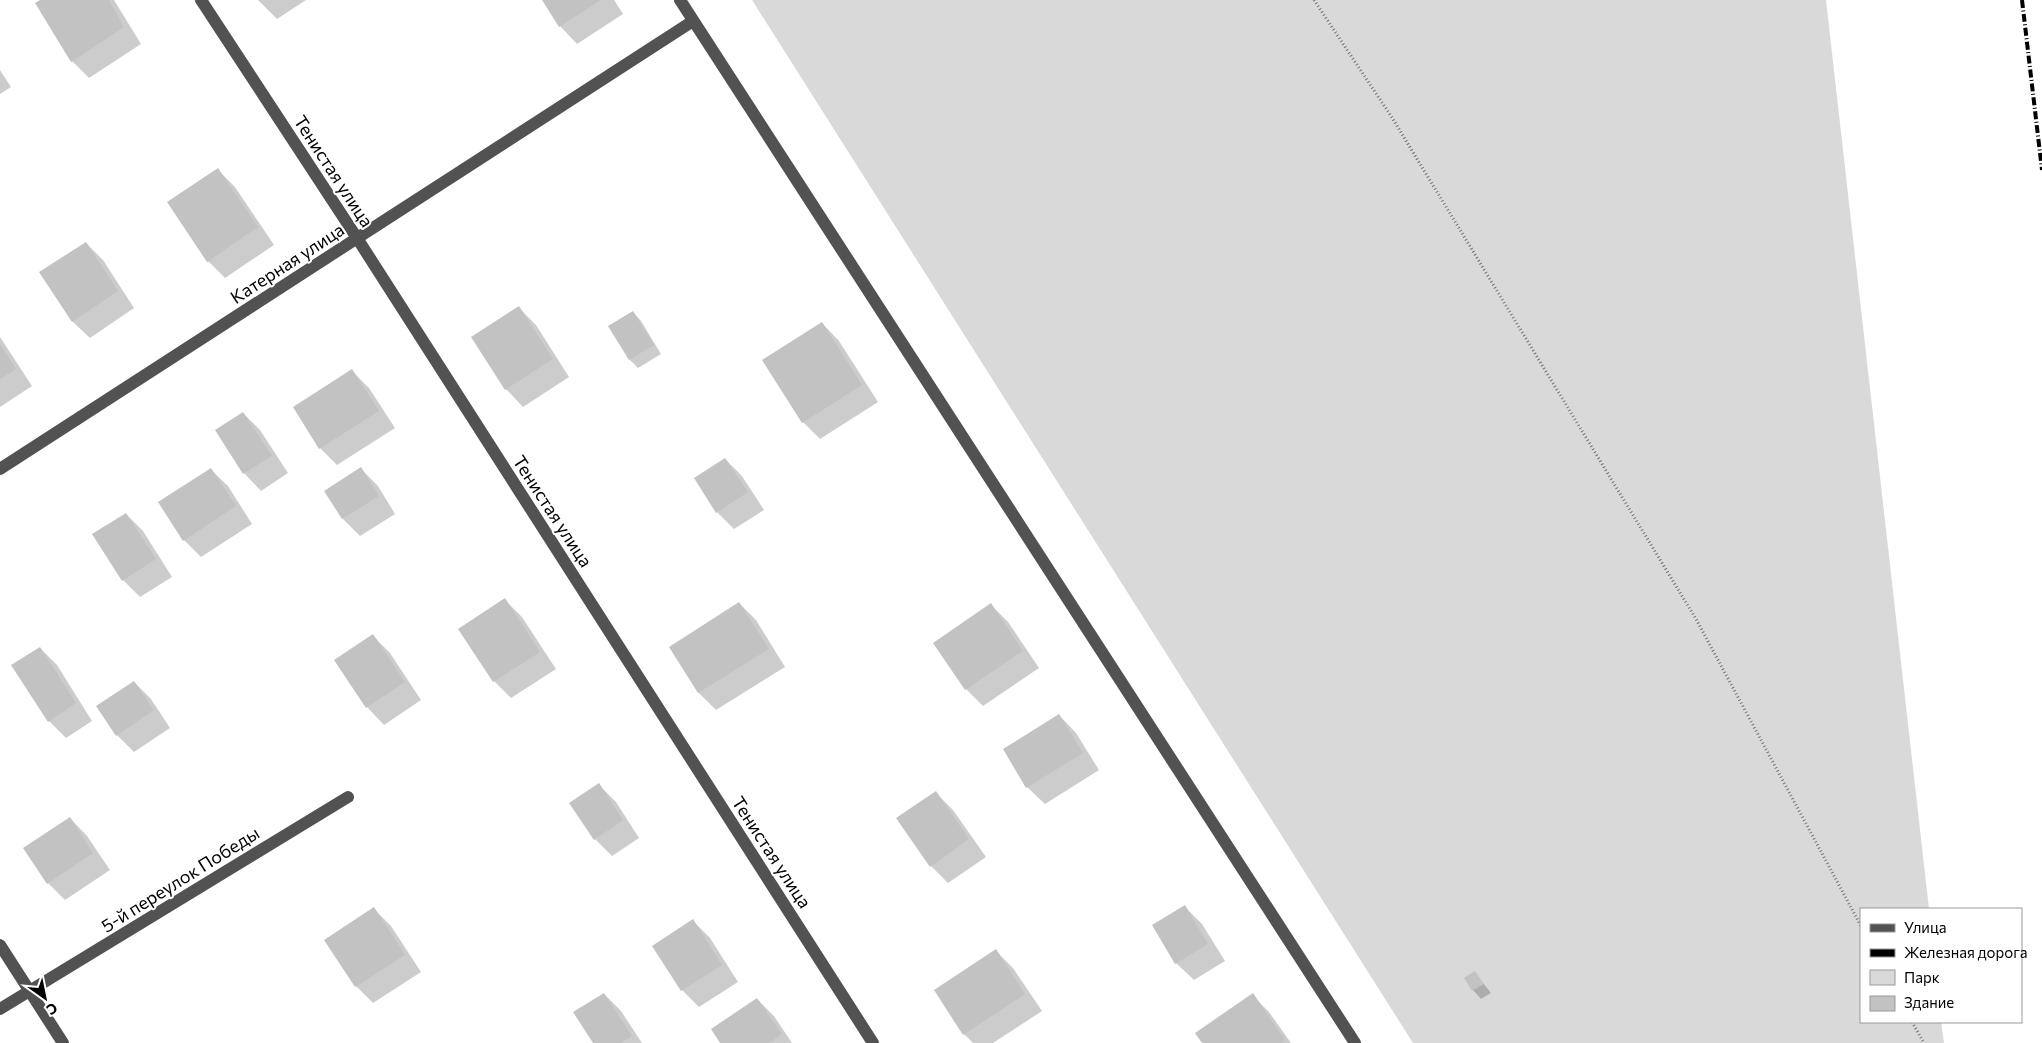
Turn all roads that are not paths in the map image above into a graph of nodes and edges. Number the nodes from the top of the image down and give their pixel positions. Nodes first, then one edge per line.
1 (202, 0) edge
2 (680, 0) edge
3 (693, 21) junction
4 (357, 238) junction
5 (0, 469) edge
6 (348, 796) dead end
7 (0, 945) edge
8 (30, 992) junction
9 (0, 1009) edge
10 (63, 1043) edge
11 (873, 1043) edge
12 (1355, 1043) edge

1 - 4 street, Тенистая улица
2 - 3 street
3 - 4 street, Катерная улица
3 - 12 street
4 - 5 street, Катерная улица
4 - 11 street, Тенистая улица
6 - 8 street, 5-й переулок Победы
7 - 8 street
8 - 9 street, 5-й переулок Победы
8 - 10 street

